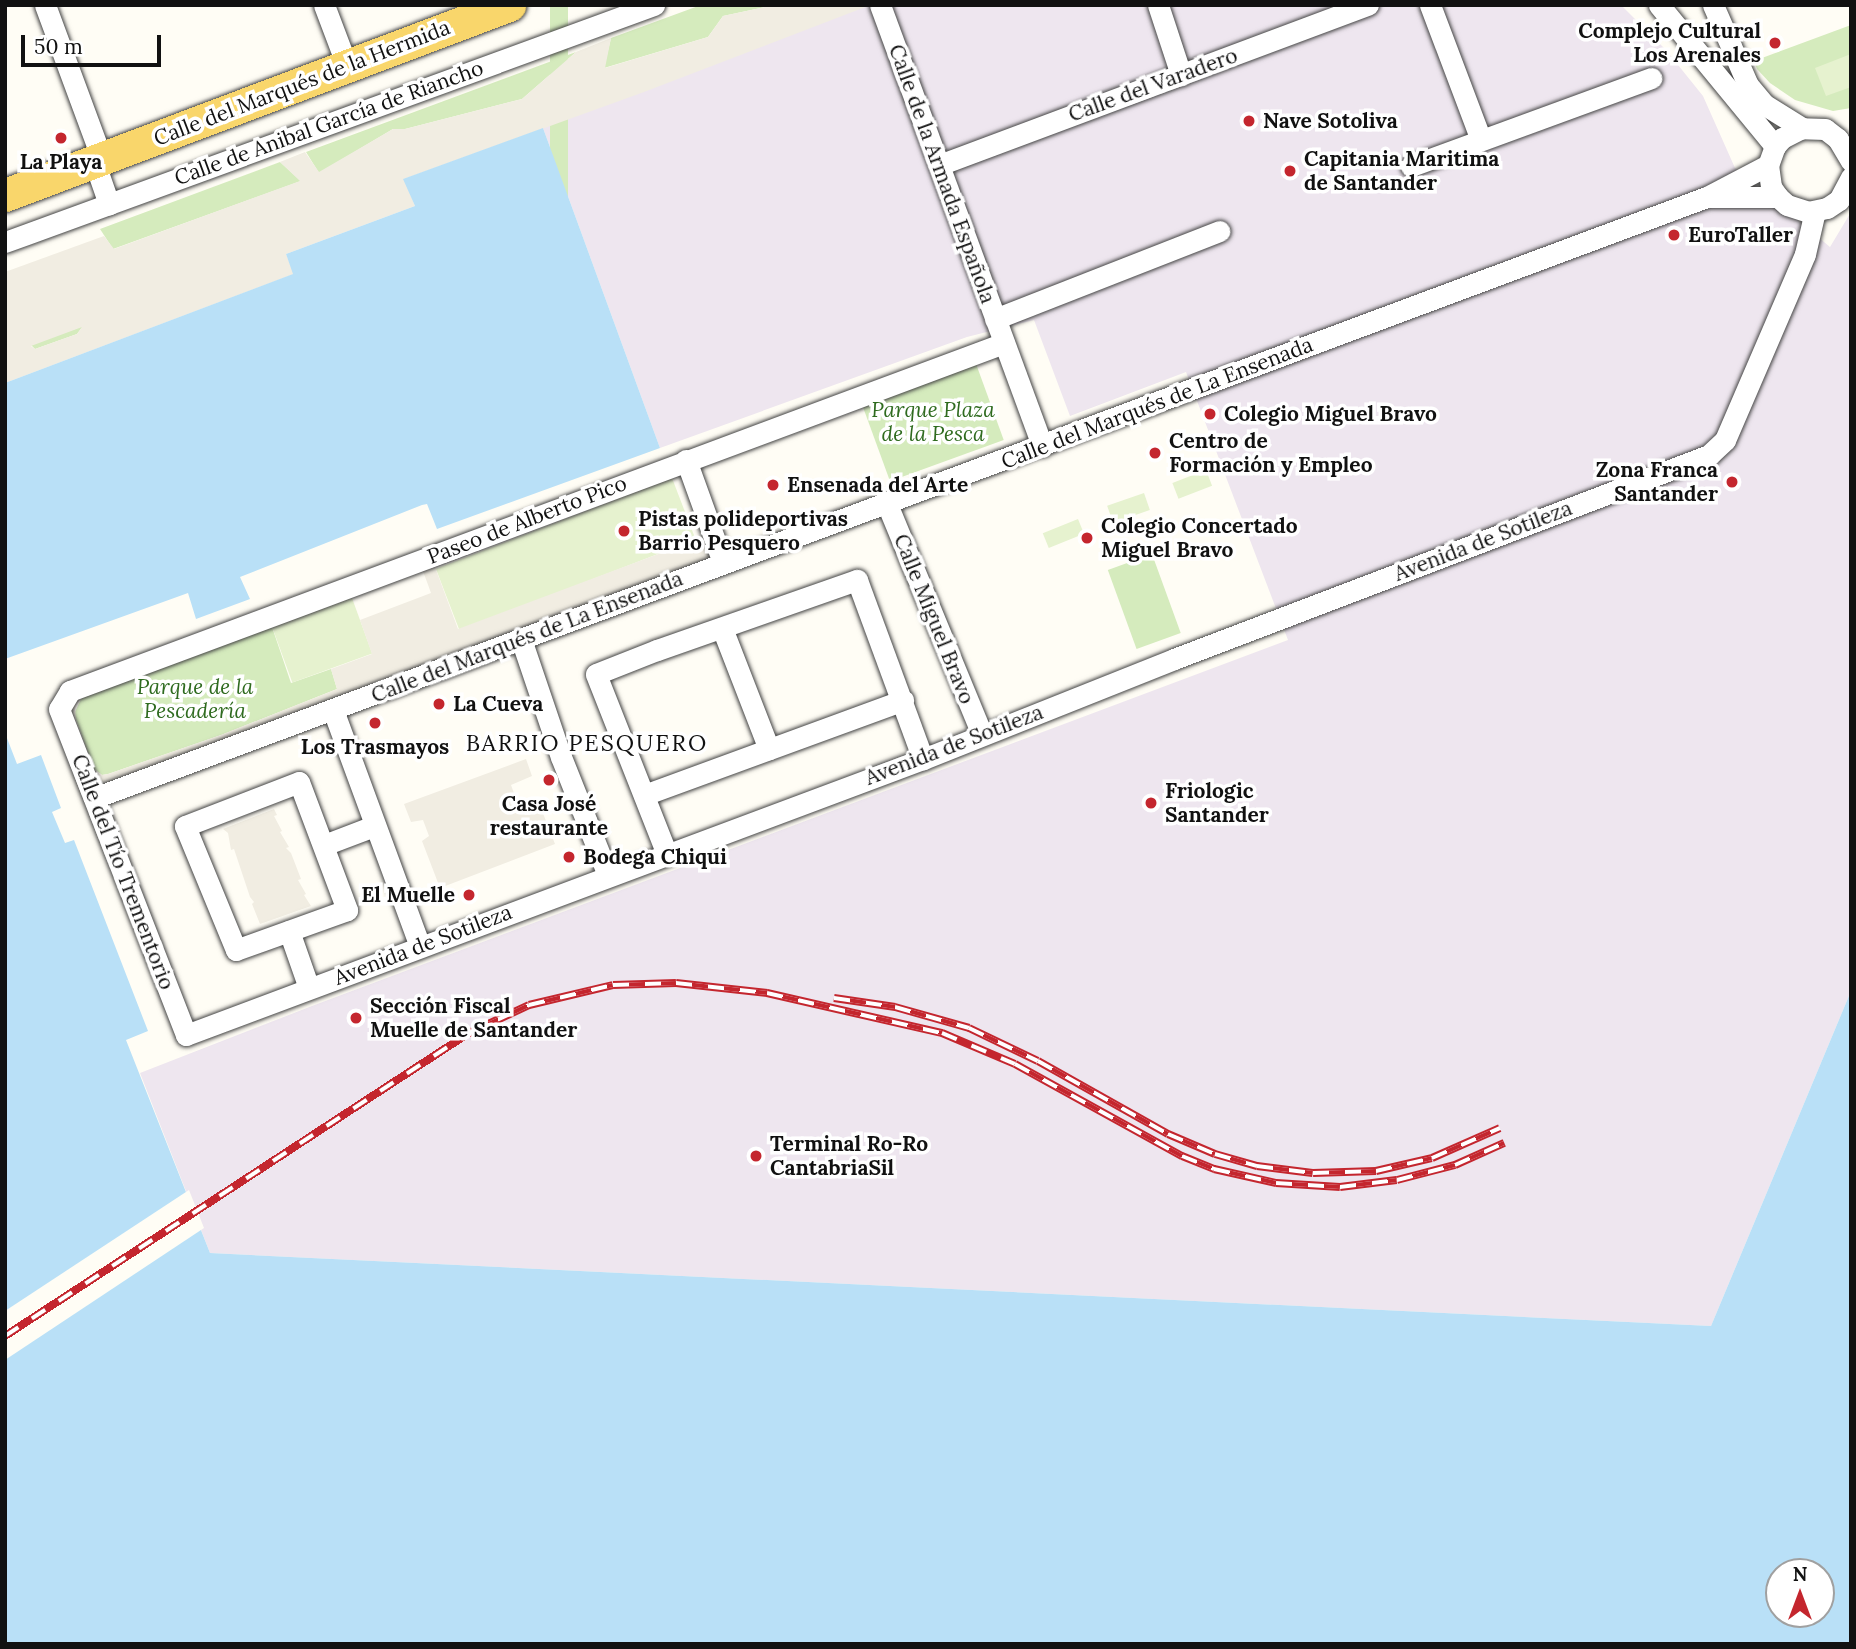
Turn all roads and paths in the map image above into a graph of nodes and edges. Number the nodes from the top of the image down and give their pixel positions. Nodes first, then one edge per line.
1 (45, 5) edge
2 (324, 5) edge
3 (509, 5) edge
4 (654, 5) edge
5 (880, 5) edge
6 (1158, 5) edge
7 (1368, 5) edge
8 (1430, 5) edge
9 (1659, 5) edge
10 (1713, 5) edge
11 (342, 54) junction
12 (1181, 75) junction
13 (1651, 78) dead end
14 (1851, 127) edge
15 (1802, 128) junction
16 (1825, 129) junction
17 (1481, 140) junction
18 (1771, 156) junction
19 (98, 160) junction
20 (1851, 161) edge
21 (939, 165) junction
22 (1411, 166) dead end
23 (1851, 177) edge
24 (5, 195) edge
25 (1707, 197) junction
26 (1778, 197) junction
27 (109, 204) junction
28 (1815, 211) junction
29 (1219, 232) dead end
30 (5, 242) edge
31 (996, 319) junction
32 (1004, 342) junction
33 (1042, 446) junction
34 (686, 460) junction
35 (887, 505) junction
36 (723, 563) junction
37 (722, 628) junction
38 (521, 639) junction
39 (903, 700) junction
40 (59, 709) joint
41 (333, 710) junction
42 (982, 734) junction
43 (769, 749) junction
44 (923, 759) junction
45 (644, 795) junction
46 (93, 798) junction
47 (374, 826) junction
48 (324, 845) junction
49 (666, 852) junction
50 (608, 875) junction
51 (289, 931) junction
52 (420, 947) junction
53 (309, 988) junction
54 (186, 1035) joint

1 - 19 street
2 - 11 street
3 - 11 main road, Calle del Marqués de la Hermida
4 - 27 street, Calle de Anibal García de Riancho
5 - 21 street, Calle de la Armada Española
6 - 12 street
7 - 12 street, Calle del Varadero
8 - 17 street
9 - 18 street
10 - 15 street
11 - 19 main road, Calle del Marqués de la Hermida
12 - 21 street, Calle del Varadero
13 - 17 street
14 - 16 street
15 - 16 street
15 - 18 street, Calle del Marqués de La Ensenada
16 - 20 street
17 - 22 street
18 - 25 street, Calle del Marqués de La Ensenada
18 - 26 street
19 - 24 main road, Calle del Marqués de la Hermida
19 - 27 street
21 - 31 street, Calle de la Armada Española
23 - 28 street
25 - 26 street, Calle del Marqués de La Ensenada
25 - 33 street, Calle del Marqués de La Ensenada
26 - 28 street
27 - 30 street, Calle de Anibal García de Riancho
28 - 42 street, Avenida de Sotileza
29 - 31 street
31 - 32 street, Calle de la Armada Española
32 - 33 street, Calle de la Armada Española
32 - 34 street, Paseo de Alberto Pico
33 - 35 street, Calle del Marqués de La Ensenada
34 - 36 street
34 - 40 street, Paseo de Alberto Pico
35 - 36 street, Calle del Marqués de La Ensenada
35 - 42 street, Calle Miguel Bravo
36 - 38 street, Calle del Marqués de La Ensenada
37 - 39 street
37 - 43 street
37 - 45 street
38 - 41 street, Calle del Marqués de La Ensenada
38 - 50 street
39 - 43 street
39 - 44 street
40 - 46 street, Calle del Tío Trementorio
41 - 46 street, Calle del Marqués de La Ensenada
41 - 47 street
42 - 44 street, Avenida de Sotileza
43 - 45 street
44 - 49 street, Avenida de Sotileza
45 - 49 street
46 - 54 street, Calle del Tío Trementorio
47 - 48 street
47 - 52 street
48 - 51 street
48 - 51 street
49 - 50 street, Avenida de Sotileza
50 - 52 street, Avenida de Sotileza
51 - 53 street
52 - 53 street, Avenida de Sotileza
53 - 54 street, Avenida de Sotileza

